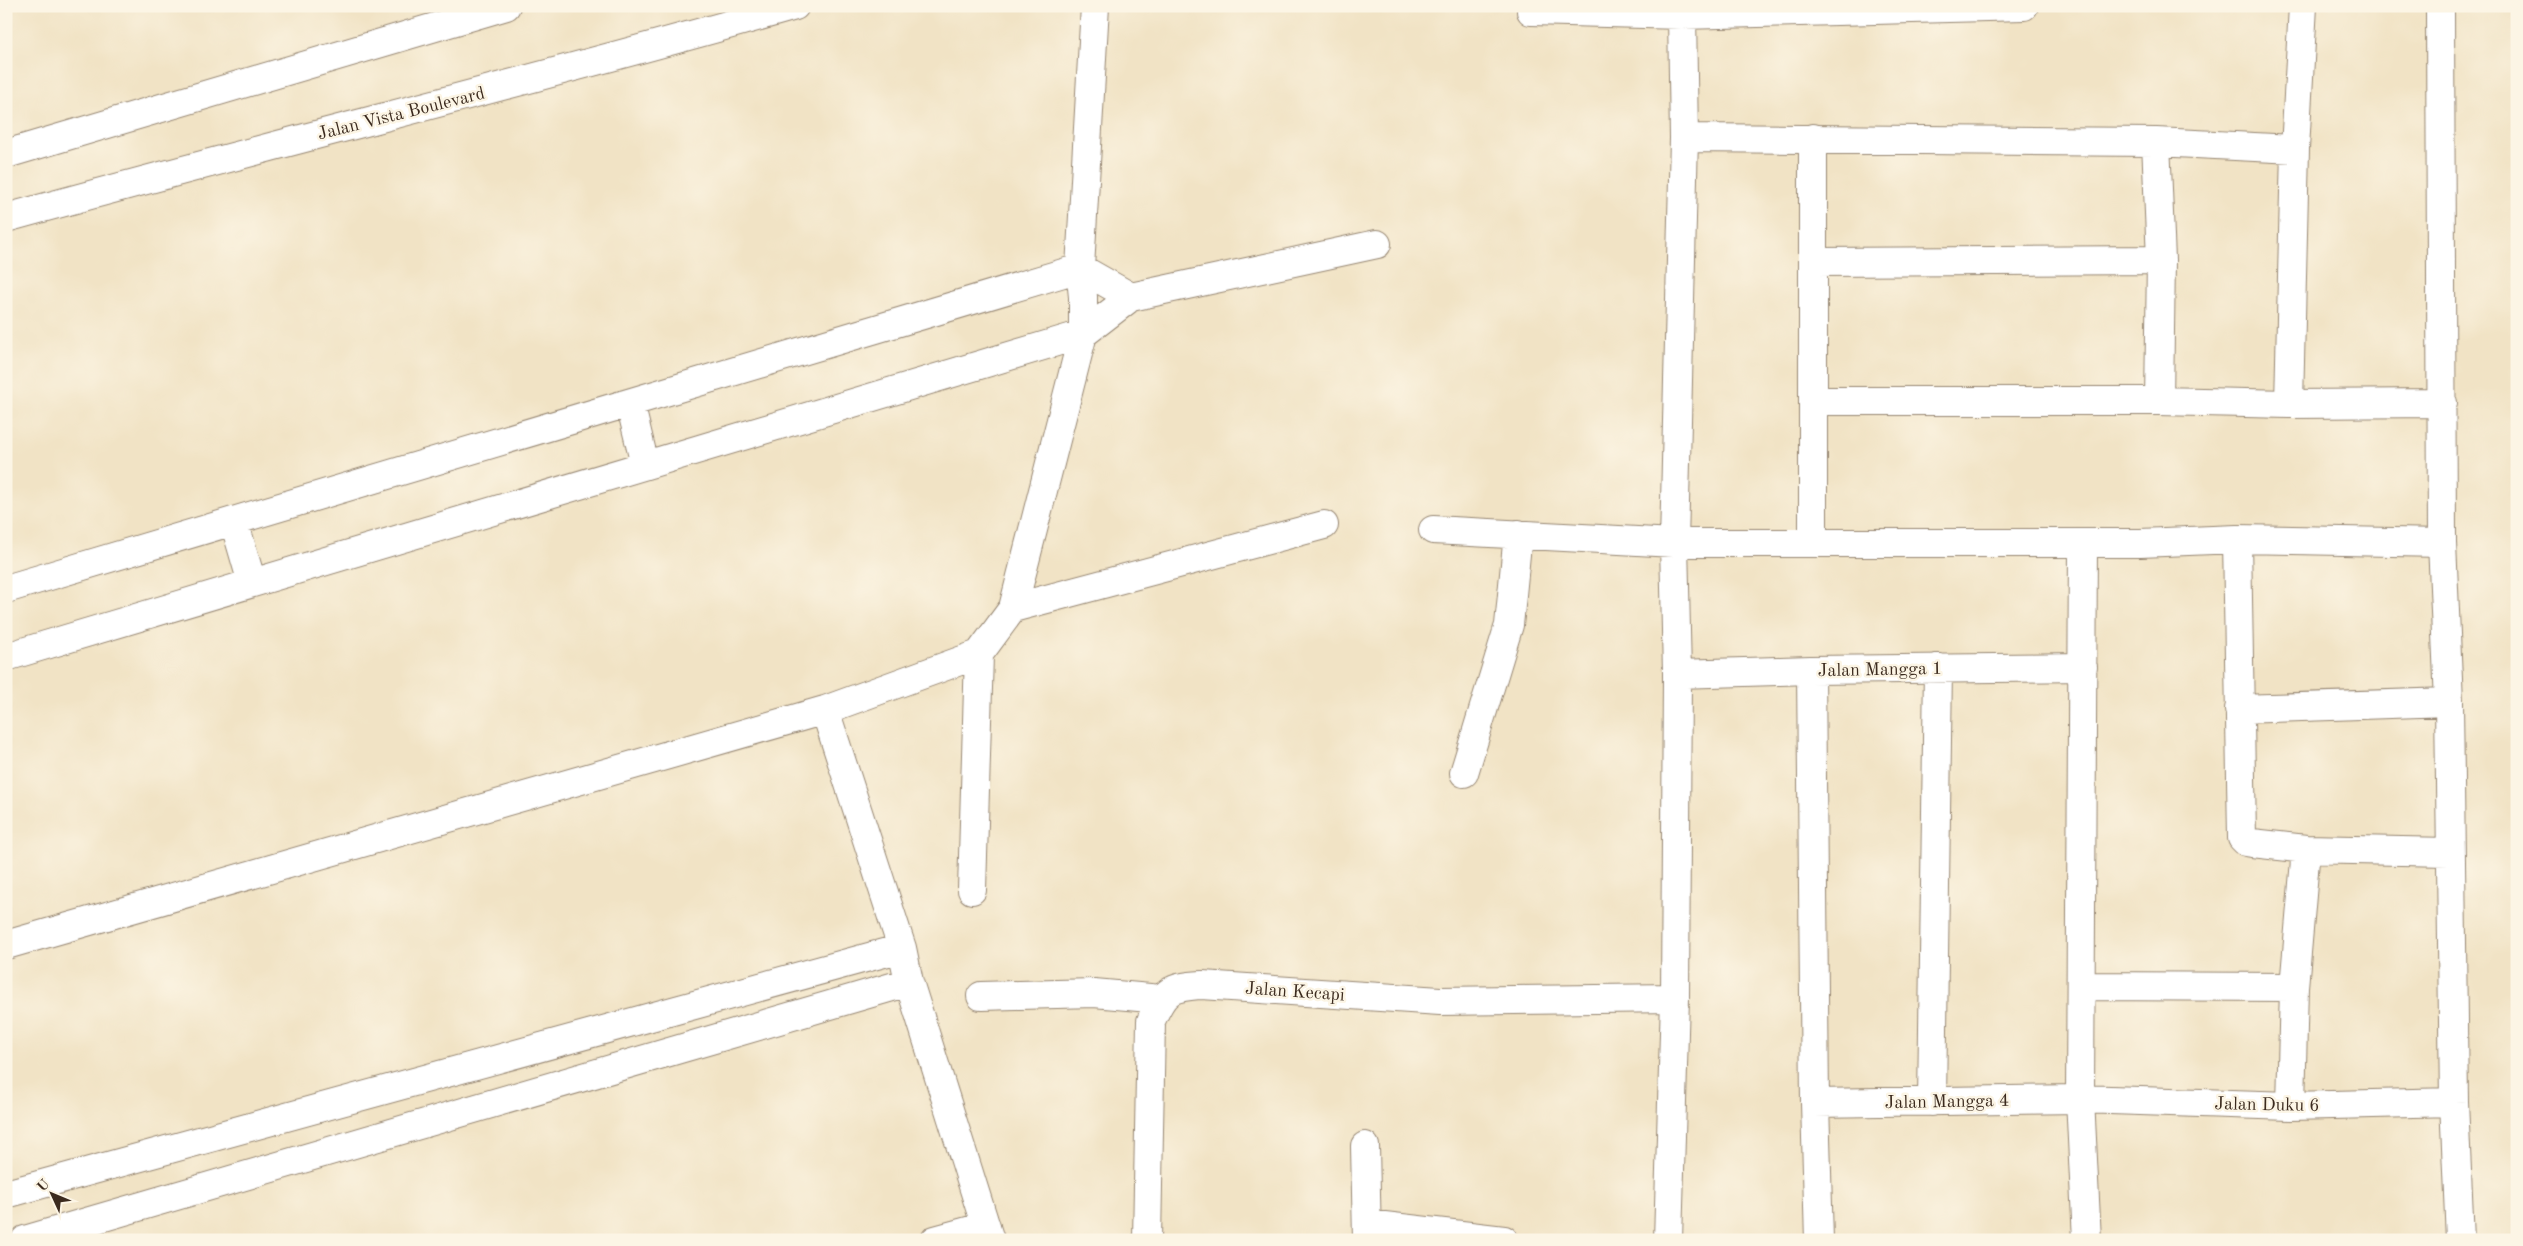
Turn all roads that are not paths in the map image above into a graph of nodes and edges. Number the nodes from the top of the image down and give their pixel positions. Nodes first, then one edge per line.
1 (506, 6) edge
2 (795, 6) edge
3 (1095, 6) edge
4 (2024, 6) edge
5 (2303, 6) edge
6 (2440, 6) edge
7 (1531, 11) dead end
8 (1682, 14) junction
9 (1684, 138) junction
10 (1813, 138) junction
11 (2156, 142) junction
12 (2295, 149) junction
13 (6, 154) edge
14 (6, 218) edge
15 (1377, 244) dead end
16 (2161, 260) junction
17 (1814, 262) junction
18 (1080, 268) junction
19 (1131, 297) junction
20 (1083, 334) junction
21 (1813, 401) junction
22 (2159, 401) junction
23 (630, 403) junction
24 (2443, 403) junction
25 (2289, 404) junction
26 (645, 465) junction
27 (234, 521) junction
28 (1324, 525) dead end
29 (1433, 530) dead end
30 (1518, 534) junction
31 (2237, 539) junction
32 (1674, 543) junction
33 (1813, 543) junction
34 (2083, 543) junction
35 (2442, 543) junction
36 (252, 583) junction
37 (6, 589) edge
38 (1013, 608) junction
39 (979, 654) junction
40 (6, 656) edge
41 (2083, 667) junction
42 (1938, 668) junction
43 (1810, 670) junction
44 (1676, 674) junction
45 (2449, 702) junction
46 (2239, 709) junction
47 (825, 710) junction
48 (1464, 772) dead end
49 (2306, 849) junction
50 (2450, 852) junction
51 (972, 890) dead end
52 (6, 945) edge
53 (902, 948) junction
54 (909, 982) junction
55 (2081, 986) junction
56 (2294, 987) junction
57 (981, 996) dead end
58 (1675, 998) junction
59 (1161, 999) junction
60 (2080, 1099) junction
61 (1932, 1102) junction
62 (2454, 1102) junction
63 (1815, 1103) junction
64 (2291, 1106) junction
65 (1365, 1146) dead end
66 (6, 1194) edge
67 (1367, 1232) edge
68 (988, 1233) edge
69 (25, 1240) edge
70 (935, 1240) edge
71 (1147, 1240) edge
72 (1504, 1240) edge
73 (1668, 1240) edge
74 (1819, 1240) edge
75 (2087, 1240) edge
76 (2460, 1240) edge

1 - 13 street
2 - 14 street, Jalan Vista Boulevard
3 - 18 street
4 - 8 street
5 - 12 street
6 - 24 street
7 - 8 street
8 - 9 street
9 - 10 street
9 - 32 street
10 - 11 street
10 - 17 street
11 - 12 street
11 - 16 street
12 - 25 street
15 - 19 street
16 - 17 street
16 - 22 street
17 - 21 street
18 - 19 street
18 - 20 street
18 - 23 street
19 - 20 street
20 - 26 street
20 - 38 street
21 - 22 street
21 - 33 street
22 - 25 street
23 - 26 street
23 - 27 street
24 - 25 street
24 - 35 street
26 - 36 street
27 - 36 street
27 - 37 street
28 - 38 street
29 - 30 street
30 - 32 street
30 - 48 street
31 - 34 street
31 - 35 street
31 - 46 street
32 - 33 street
32 - 44 street
33 - 34 street
34 - 41 street
35 - 45 street
36 - 40 street
38 - 39 street
39 - 47 street
39 - 51 street
41 - 42 street, Jalan Mangga 1
41 - 55 street
42 - 43 street, Jalan Mangga 1
42 - 61 street
43 - 44 street, Jalan Mangga 1
43 - 63 street
44 - 58 street
45 - 46 street
45 - 50 street
46 - 49 street
47 - 52 street
47 - 53 street
49 - 50 street
49 - 56 street
50 - 62 street
53 - 54 street
53 - 66 street
54 - 68 street
54 - 69 street
55 - 56 street
55 - 60 street
56 - 64 street
57 - 59 street
58 - 59 street, Jalan Kecapi
58 - 73 street
59 - 71 street
60 - 61 street, Jalan Mangga 4
60 - 64 street, Jalan Duku 6
60 - 75 street
61 - 63 street, Jalan Mangga 4
62 - 64 street, Jalan Duku 6
62 - 76 street
63 - 74 street
65 - 67 street
67 - 72 street
68 - 70 street

